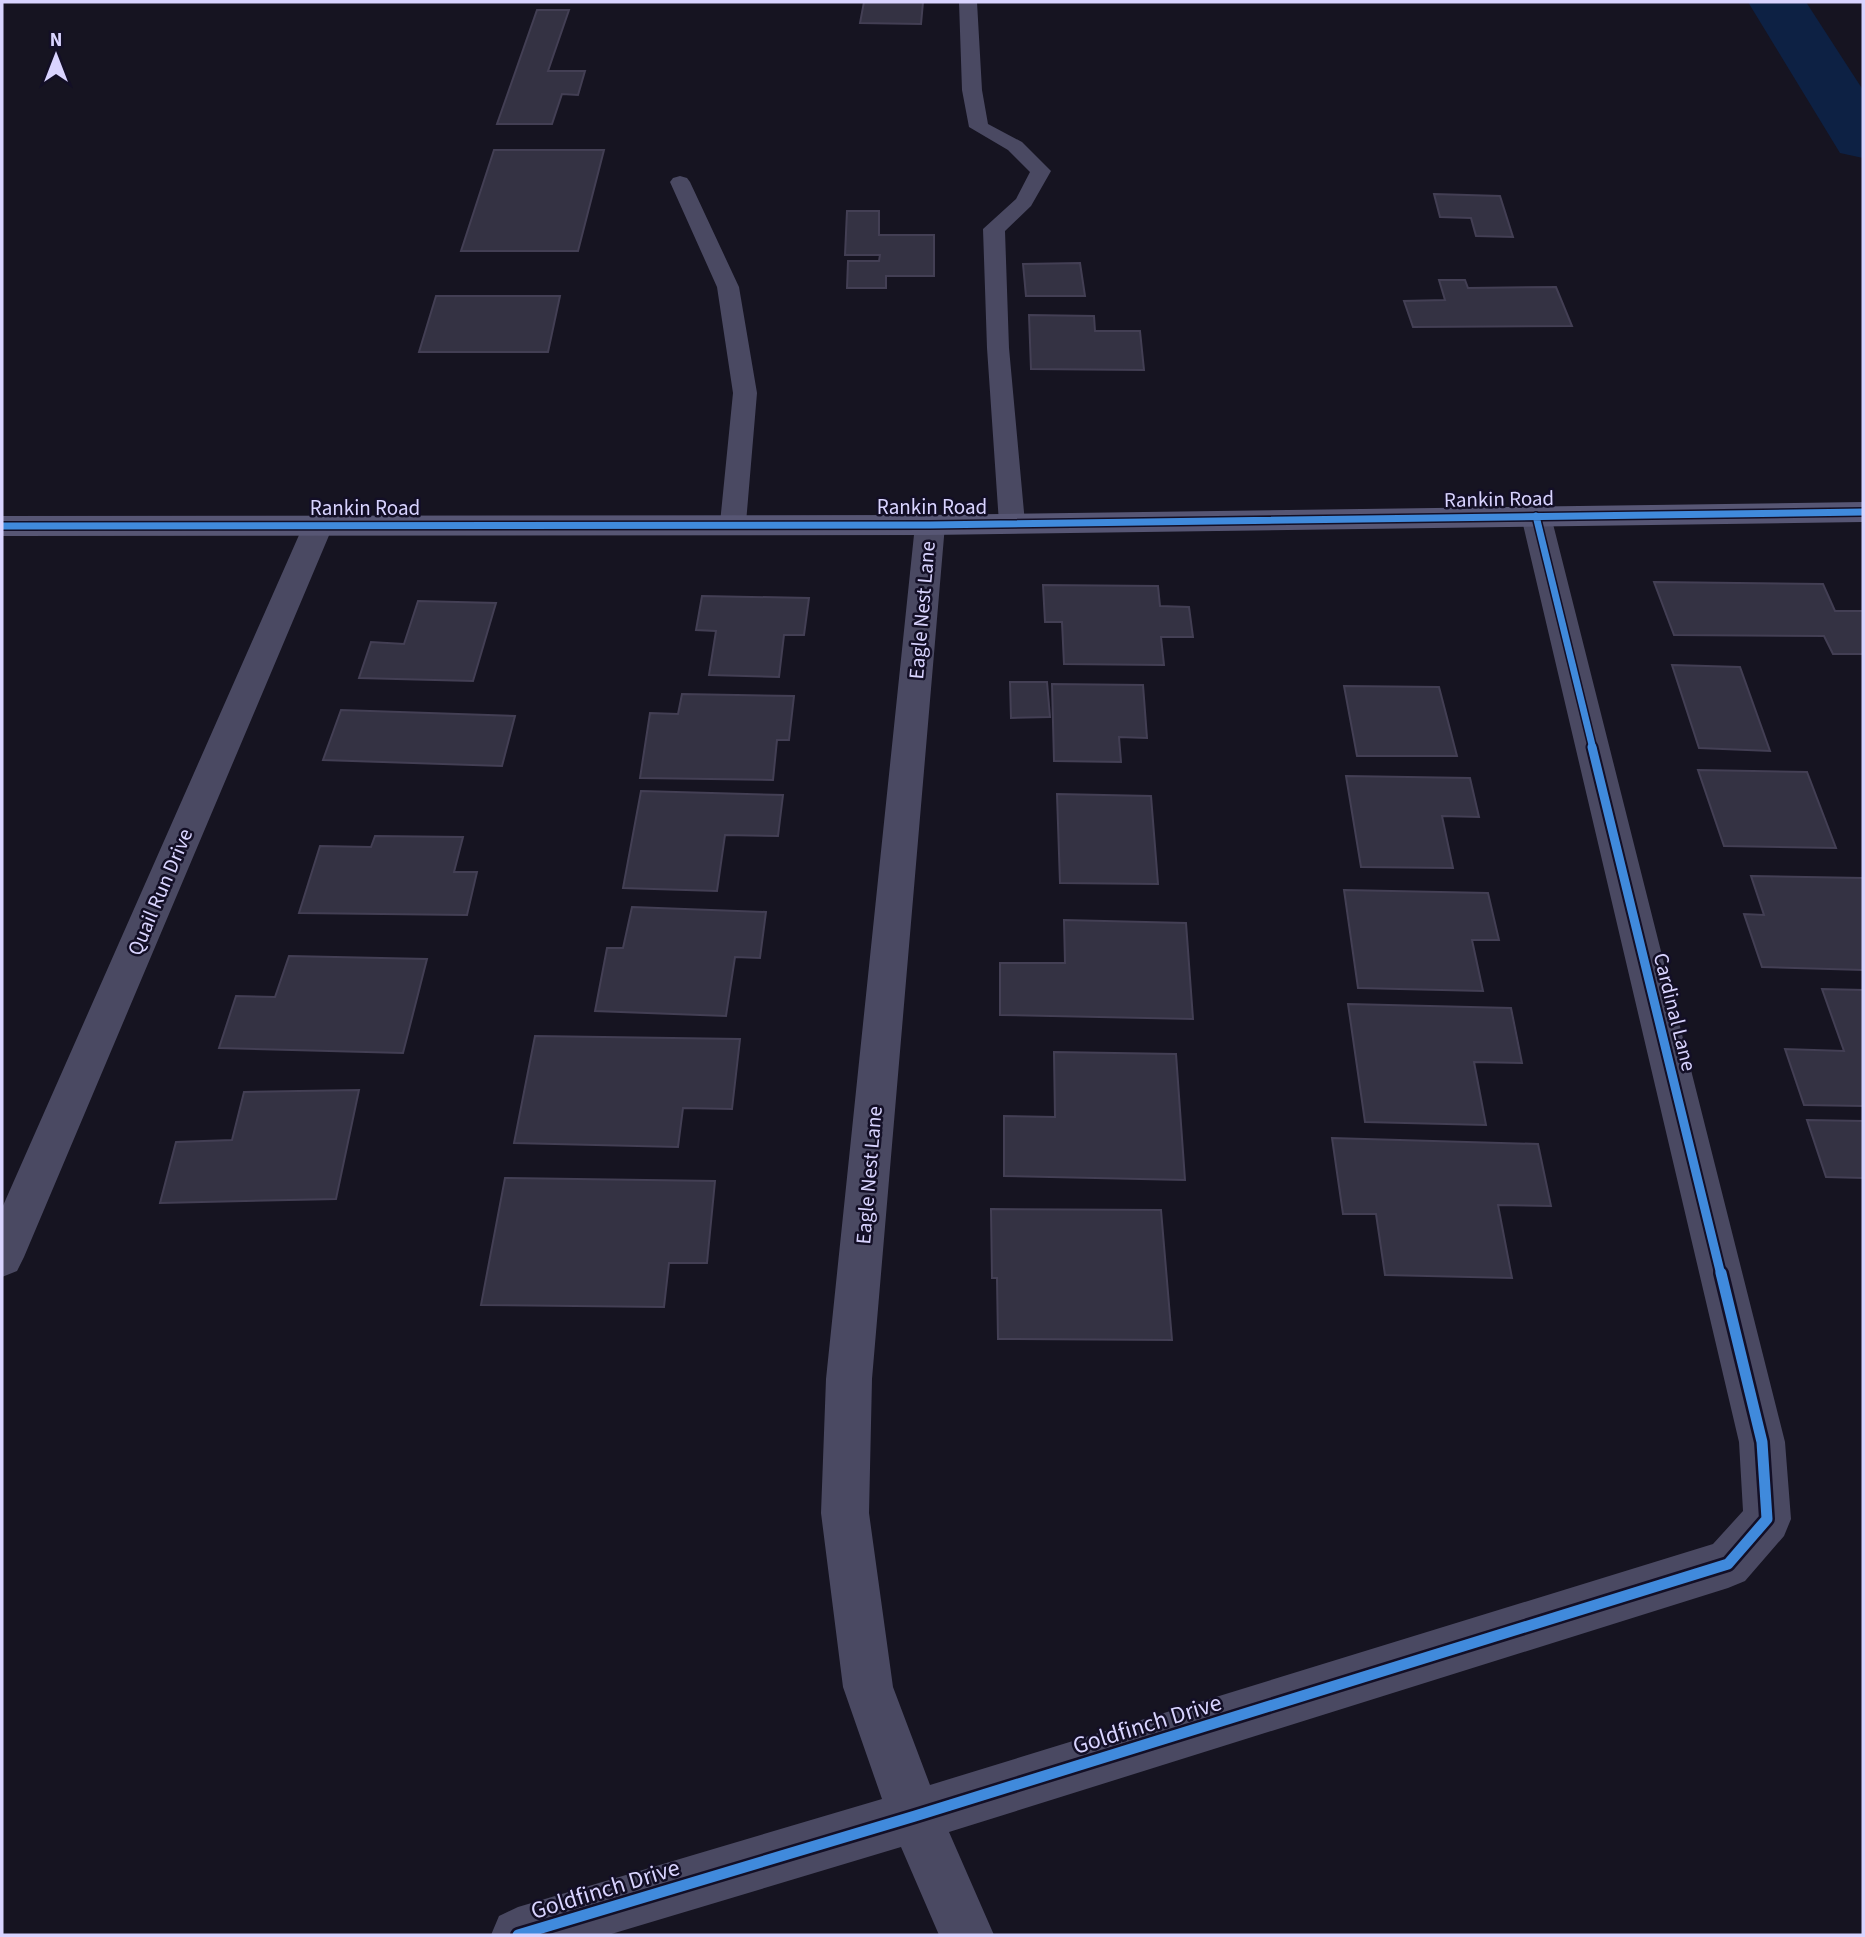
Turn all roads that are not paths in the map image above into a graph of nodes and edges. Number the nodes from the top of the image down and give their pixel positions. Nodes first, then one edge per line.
1 (968, 2) edge
2 (680, 182) dead end
3 (1863, 512) edge
4 (1536, 516) junction
5 (733, 523) junction
6 (1012, 523) junction
7 (930, 525) junction
8 (2, 526) edge
9 (318, 526) junction
10 (2, 1257) edge
11 (1768, 1519) joint
12 (915, 1816) junction
13 (518, 1935) edge
14 (967, 1935) edge

1 - 6 lane
2 - 5 lane
3 - 4 street, Rankin Road
4 - 6 street, Rankin Road
4 - 11 street, Cardinal Lane
5 - 7 street, Rankin Road
5 - 9 street, Rankin Road
6 - 7 street, Rankin Road
7 - 12 street, Eagle Nest Lane
8 - 9 street, Rankin Road
9 - 10 street, Quail Run Drive
11 - 12 street, Goldfinch Drive
12 - 13 street, Goldfinch Drive
12 - 14 street, Eagle Nest Lane

